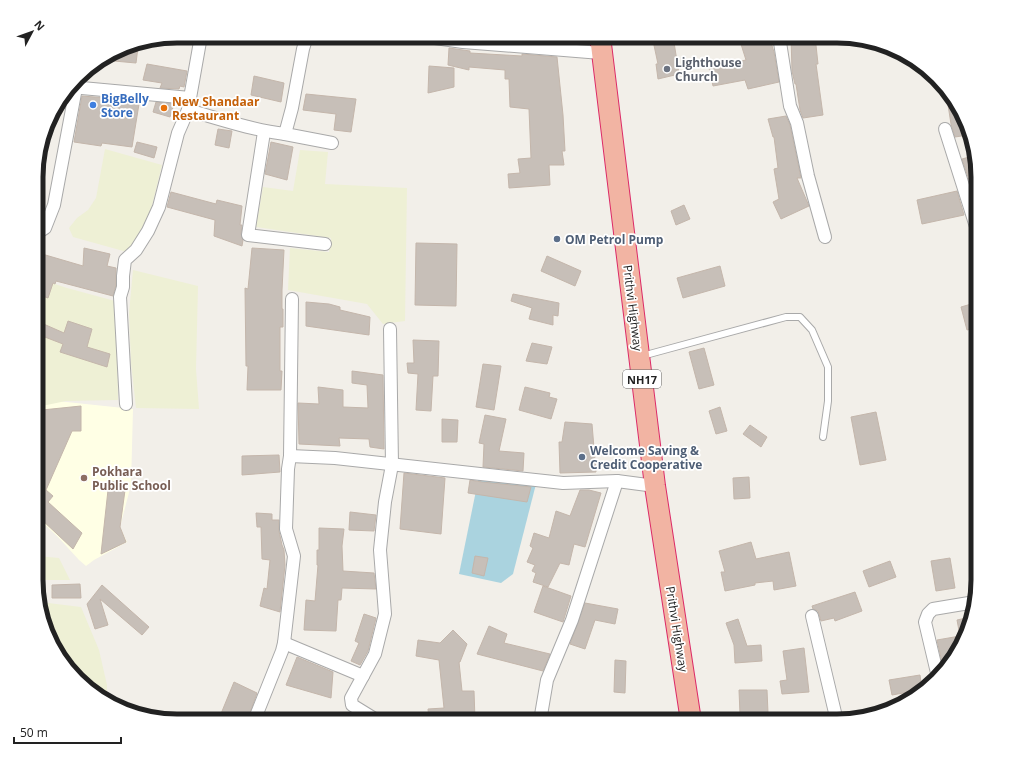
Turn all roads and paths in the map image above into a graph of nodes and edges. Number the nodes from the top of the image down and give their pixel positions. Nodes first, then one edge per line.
1 (200, 43) edge
2 (304, 43) edge
3 (532, 43) edge
4 (781, 43) edge
5 (600, 44) edge
6 (79, 86) edge
7 (73, 93) edge
8 (190, 98) junction
9 (188, 110) junction
10 (945, 129) dead end
11 (264, 132) junction
12 (285, 134) junction
13 (332, 142) dead end
14 (971, 211) edge
15 (43, 229) edge
16 (826, 237) dead end
17 (325, 244) dead end
18 (292, 299) dead end
19 (390, 329) dead end
20 (639, 357) junction
21 (126, 404) dead end
22 (823, 437) dead end
23 (290, 456) junction
24 (392, 465) junction
25 (617, 481) junction
26 (655, 486) junction
27 (969, 603) edge
28 (812, 616) dead end
29 (284, 643) junction
30 (936, 670) edge
31 (363, 676) junction
32 (257, 714) edge
33 (367, 714) edge
34 (541, 714) edge
35 (690, 714) edge
36 (835, 714) edge

1 - 8 street
2 - 12 street
3 - 5 street
4 - 16 street
5 - 20 highway, Prithvi Highway / NH17
6 - 8 street
7 - 15 street
8 - 9 street
9 - 11 street
9 - 21 street
10 - 14 street
11 - 12 street
11 - 17 street
12 - 13 street
18 - 23 street
19 - 24 street
20 - 22 lane
20 - 26 highway, Prithvi Highway / NH17
23 - 24 street
23 - 29 street
24 - 25 street
24 - 31 street
25 - 26 street
25 - 34 street
26 - 35 highway, Prithvi Highway / NH17
27 - 30 street
28 - 36 street
29 - 31 street
29 - 32 street
31 - 33 street

